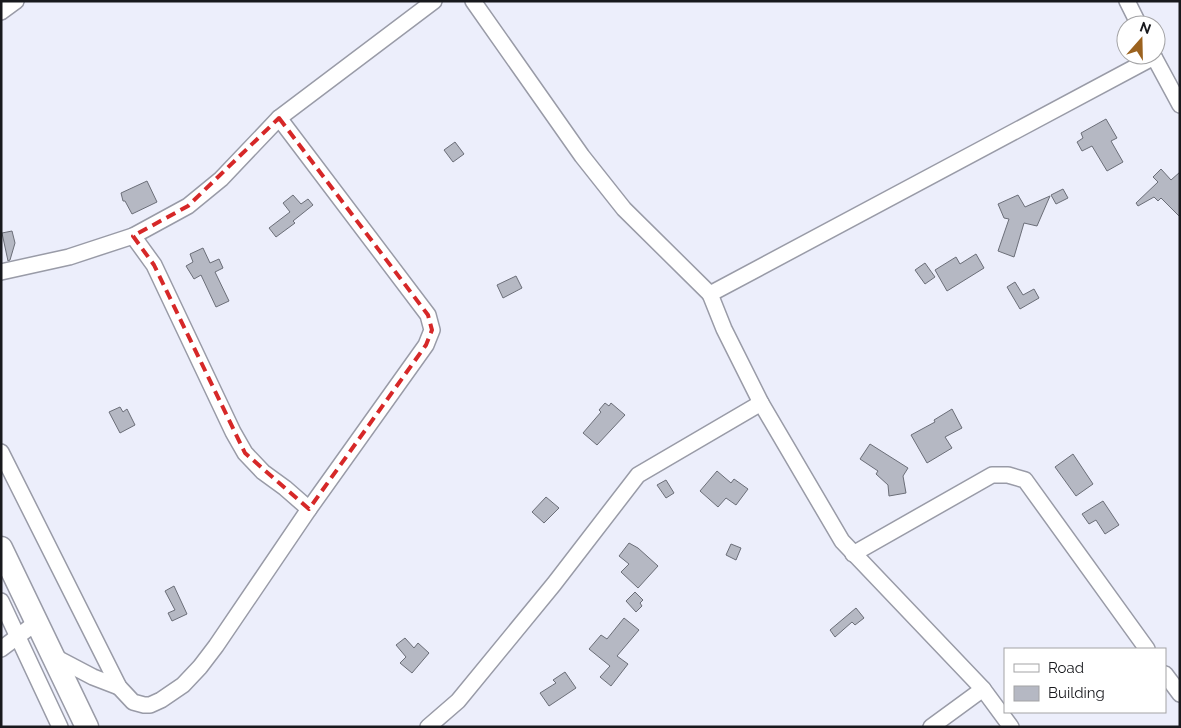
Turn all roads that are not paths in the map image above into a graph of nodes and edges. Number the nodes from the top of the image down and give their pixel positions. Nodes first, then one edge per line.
1 (16, 1) edge
2 (434, 1) edge
3 (473, 1) edge
4 (1127, 1) edge
5 (1, 12) edge
6 (1134, 15) edge
7 (1137, 65) edge
8 (1159, 65) edge
9 (1180, 105) edge
10 (279, 118) junction
11 (133, 236) junction
12 (1, 272) edge
13 (710, 294) junction
14 (761, 404) junction
15 (1, 452) edge
16 (309, 509) junction
17 (1, 548) edge
18 (853, 554) junction
19 (1, 601) edge
20 (37, 622) junction
21 (18, 637) junction
22 (1146, 648) edge
23 (1, 649) edge
24 (53, 656) junction
25 (1166, 675) edge
26 (119, 687) junction
27 (983, 689) junction
28 (1180, 694) edge
29 (60, 727) edge
30 (87, 727) edge
31 (428, 727) edge
32 (931, 727) edge
33 (1011, 727) edge

1 - 5 street
2 - 10 street
3 - 13 street
4 - 6 street
7 - 13 street
8 - 9 street
10 - 11 street
10 - 16 street
11 - 12 street
11 - 16 street
13 - 14 street
14 - 18 street
14 - 31 street
15 - 26 street
16 - 26 street
17 - 20 highway
18 - 22 street
18 - 27 street
19 - 21 street
20 - 21 street
20 - 24 highway
21 - 23 street
21 - 29 street
24 - 26 street
24 - 30 highway
25 - 28 street
27 - 32 street
27 - 33 street

